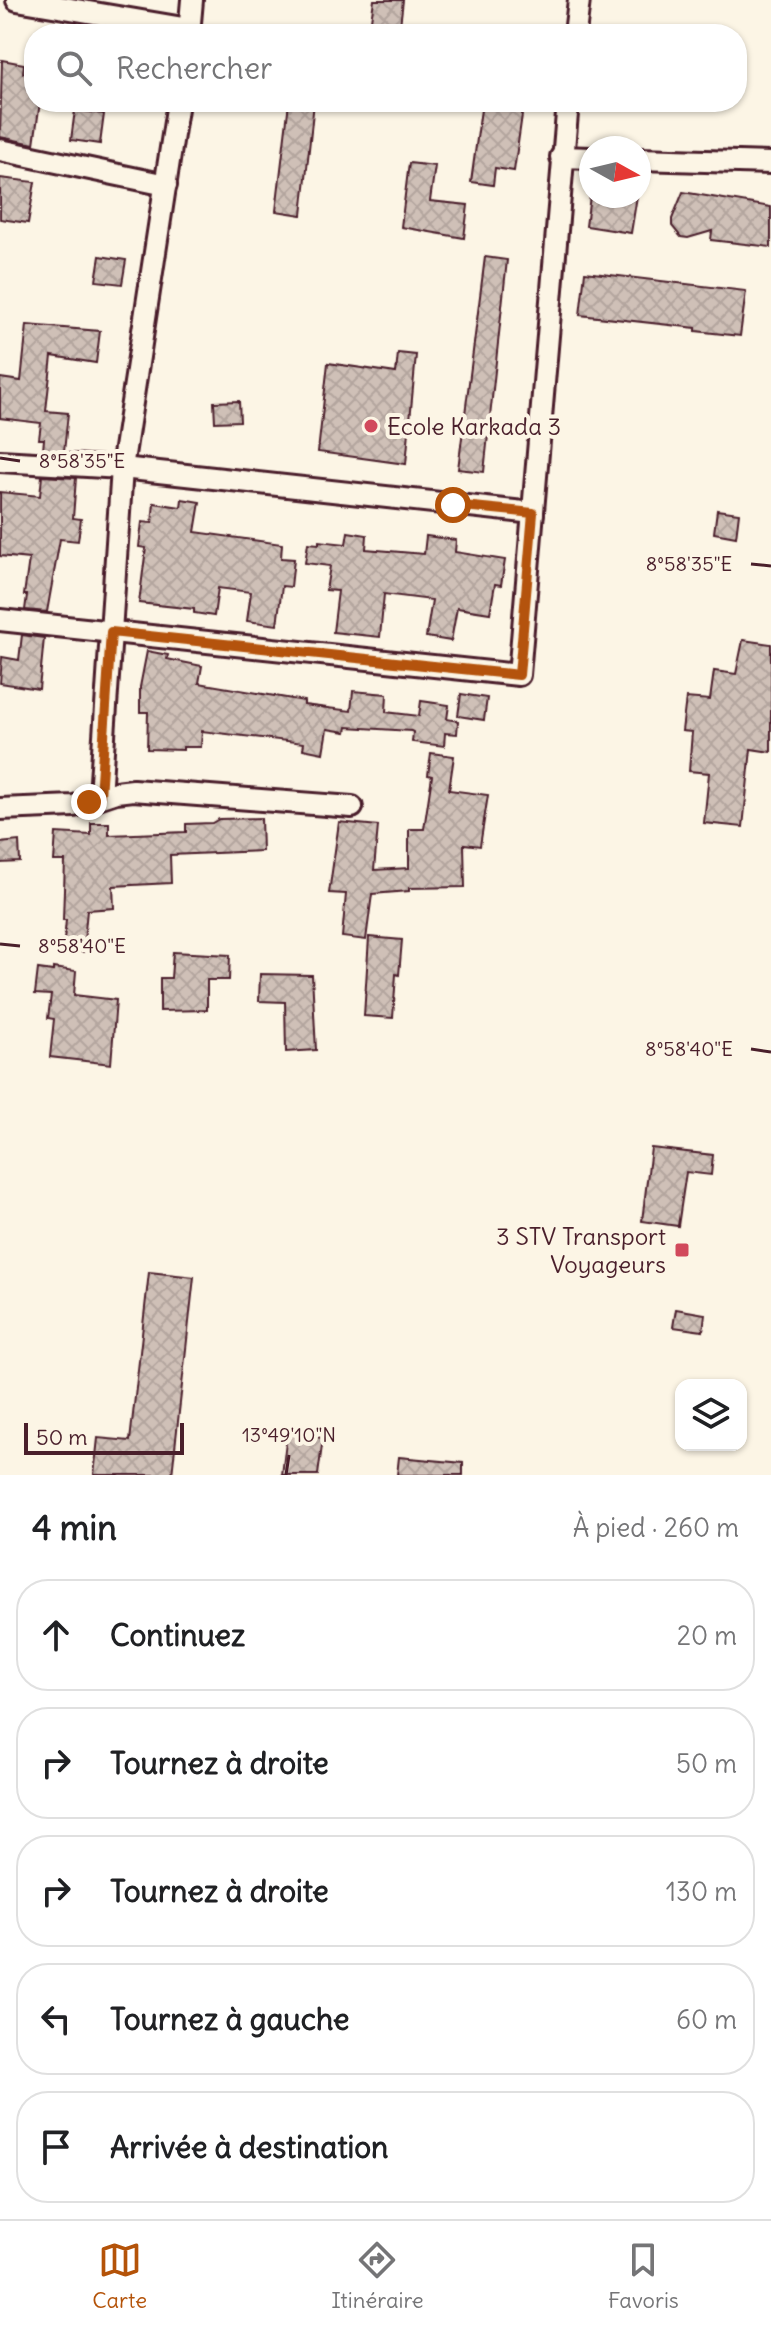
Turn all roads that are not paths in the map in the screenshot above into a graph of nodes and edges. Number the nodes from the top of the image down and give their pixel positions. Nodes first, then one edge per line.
1 (17, 0) edge
2 (192, 0) edge
3 (579, 0) edge
4 (146, 24) edge
5 (190, 24) edge
6 (576, 24) edge
7 (177, 112) edge
8 (567, 112) edge
9 (0, 150) edge
10 (561, 157) junction
11 (579, 158) edge
12 (651, 159) edge
13 (771, 163) edge
14 (166, 185) junction
15 (0, 461) edge
16 (122, 468) junction
17 (533, 513) junction
18 (0, 620) edge
19 (111, 632) junction
20 (100, 796) junction
21 (352, 807) dead end
22 (0, 809) edge

1 - 4 street
2 - 5 street
3 - 6 street
7 - 14 street
8 - 10 street
9 - 14 street
10 - 11 street
10 - 17 street
12 - 13 street
14 - 16 street
15 - 16 street
16 - 17 street
16 - 19 street
17 - 19 street
18 - 19 street
19 - 20 street
20 - 21 street
20 - 22 street

